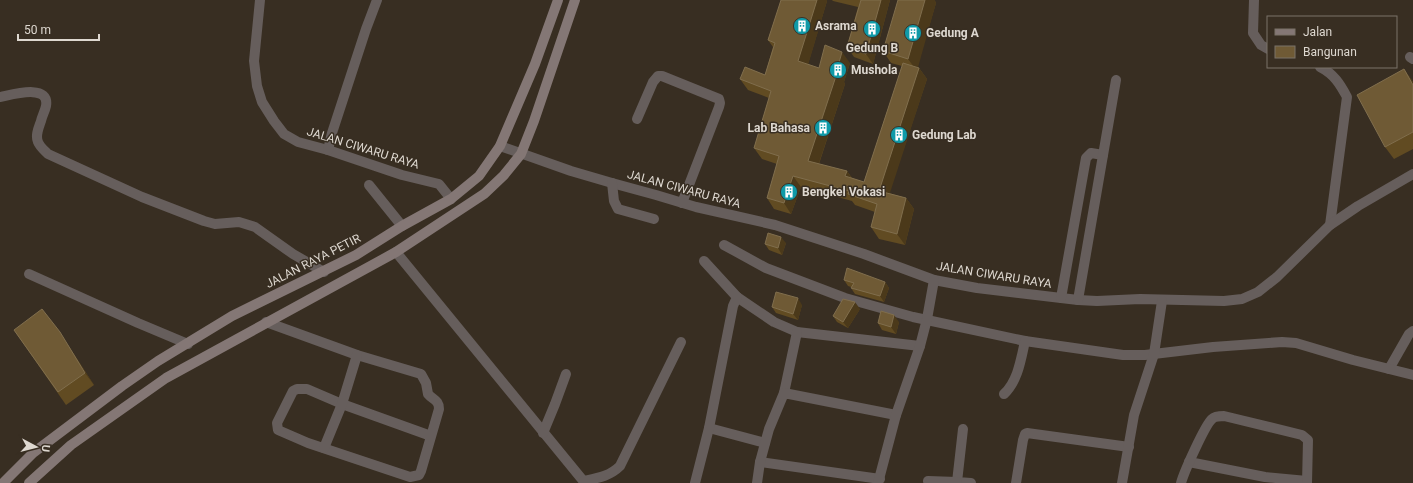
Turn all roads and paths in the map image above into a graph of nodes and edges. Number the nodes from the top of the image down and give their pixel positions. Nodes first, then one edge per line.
1 (260, 0) edge
2 (377, 0) edge
3 (558, 0) edge
4 (575, 0) edge
5 (1254, 0) edge
6 (1267, 49) edge
7 (1322, 68) edge
8 (1116, 80) dead end
9 (0, 97) edge
10 (637, 120) dead end
11 (500, 146) junction
12 (329, 149) junction
13 (521, 154) junction
14 (1103, 155) junction
15 (1413, 174) edge
16 (612, 184) junction
17 (369, 185) dead end
18 (451, 199) junction
19 (682, 203) junction
20 (654, 219) dead end
21 (1330, 225) junction
22 (402, 226) junction
23 (724, 245) dead end
24 (396, 252) junction
25 (704, 261) dead end
26 (1066, 271) junction
27 (324, 272) junction
28 (30, 274) dead end
29 (1082, 274) junction
30 (934, 280) junction
31 (737, 298) junction
32 (1061, 298) junction
33 (1078, 300) junction
34 (1162, 301) junction
35 (927, 319) junction
36 (266, 322) junction
37 (1413, 330) edge
38 (797, 332) junction
39 (1025, 341) junction
40 (681, 342) dead end
41 (188, 344) junction
42 (920, 346) junction
43 (1154, 354) junction
44 (357, 355) junction
45 (1389, 369) junction
46 (566, 374) dead end
47 (1413, 376) edge
48 (784, 393) junction
49 (1004, 394) dead end
50 (342, 404) junction
51 (896, 416) junction
52 (709, 428) junction
53 (963, 428) dead end
54 (543, 433) junction
55 (431, 436) junction
56 (765, 443) junction
57 (1129, 446) junction
58 (324, 448) junction
59 (760, 462) junction
60 (1189, 462) junction
61 (879, 481) edge
62 (928, 481) dead end
63 (584, 482) edge
64 (957, 482) junction
65 (1307, 482) edge
66 (3, 483) edge
67 (29, 483) edge
68 (695, 483) edge
69 (757, 483) edge
70 (971, 483) edge
71 (1016, 483) edge
72 (1122, 483) edge
73 (1181, 483) edge

1 - 12 street, JALAN CIWARU RAYA
2 - 12 street
3 - 11 main road, JALAN RAYA PETIR
4 - 13 main road
5 - 6 street
7 - 21 street
8 - 14 street
9 - 27 street
10 - 19 street
11 - 13 street, JALAN CIWARU RAYA
11 - 18 main road, JALAN RAYA PETIR
12 - 18 street, JALAN CIWARU RAYA
13 - 16 street, JALAN CIWARU RAYA
13 - 24 main road
14 - 26 street
14 - 29 street
15 - 21 street, JALAN CIWARU RAYA
16 - 19 street, JALAN CIWARU RAYA
16 - 20 street
17 - 22 street
18 - 22 main road, JALAN RAYA PETIR
19 - 30 street, JALAN CIWARU RAYA
21 - 34 street, JALAN CIWARU RAYA
22 - 27 main road, JALAN RAYA PETIR
23 - 35 street
24 - 36 main road
24 - 54 street
25 - 31 street
26 - 29 street
26 - 32 street
27 - 41 main road, JALAN RAYA PETIR
28 - 41 street
29 - 33 street
30 - 32 street, JALAN CIWARU RAYA
30 - 35 street
31 - 38 street
31 - 52 street
32 - 33 street, JALAN CIWARU RAYA
33 - 34 street, JALAN CIWARU RAYA
34 - 43 street
35 - 39 street
35 - 42 street
36 - 44 street
36 - 67 main road
37 - 45 street
38 - 42 street
38 - 48 street
39 - 43 street
39 - 49 street
40 - 63 street
41 - 66 main road, JALAN RAYA PETIR
42 - 51 street
43 - 45 street
43 - 57 street
44 - 50 street
44 - 55 street
45 - 47 street
46 - 54 street
48 - 51 street
48 - 56 street
50 - 55 street
50 - 58 street
50 - 58 street
51 - 61 street
52 - 56 street
52 - 68 street
53 - 64 street
54 - 63 street
55 - 58 street
56 - 59 street
57 - 71 street
57 - 72 street
59 - 61 street
59 - 69 street
60 - 65 street
60 - 65 street
60 - 73 street
62 - 64 street
64 - 70 street

